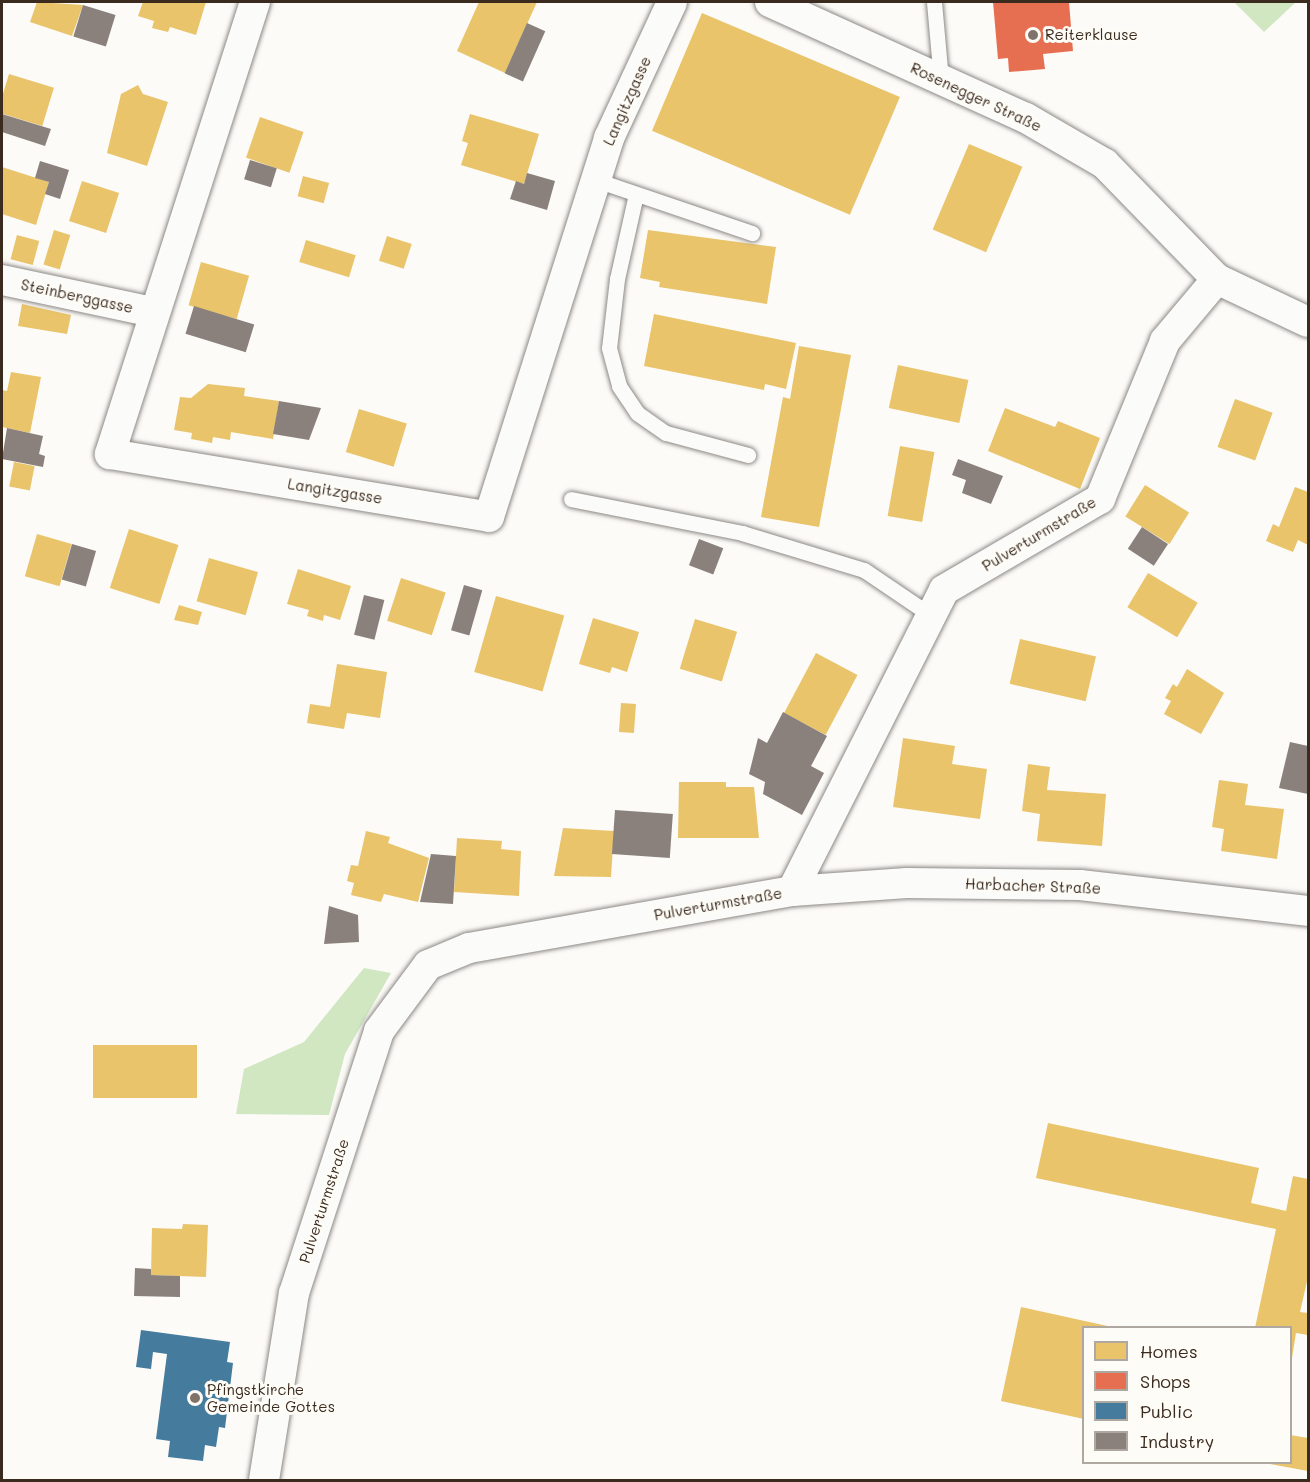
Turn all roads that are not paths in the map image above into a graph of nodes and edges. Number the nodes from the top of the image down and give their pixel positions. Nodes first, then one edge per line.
1 (255, 2) edge
2 (672, 2) edge
3 (770, 2) edge
4 (934, 2) edge
5 (941, 81) junction
6 (597, 180) junction
7 (636, 194) junction
8 (752, 233) dead end
9 (1217, 279) junction
10 (2, 280) edge
11 (153, 312) junction
12 (1308, 322) edge
13 (748, 455) dead end
14 (571, 499) dead end
15 (929, 615) junction
16 (792, 891) junction
17 (1308, 911) edge
18 (264, 1480) edge

1 - 11 street, Langitzgasse
2 - 6 street, Langitzgasse
3 - 5 street, Rosenegger Straße
4 - 5 lane
5 - 9 street, Rosenegger Straße
6 - 7 lane
6 - 11 street, Langitzgasse
7 - 8 lane
7 - 13 lane
9 - 12 street, Rosenegger Straße
9 - 15 street, Pulverturmstraße
10 - 11 street, Steinberggasse
14 - 15 lane
15 - 16 street, Pulverturmstraße
16 - 17 street, Harbacher Straße
16 - 18 street, Pulverturmstraße

